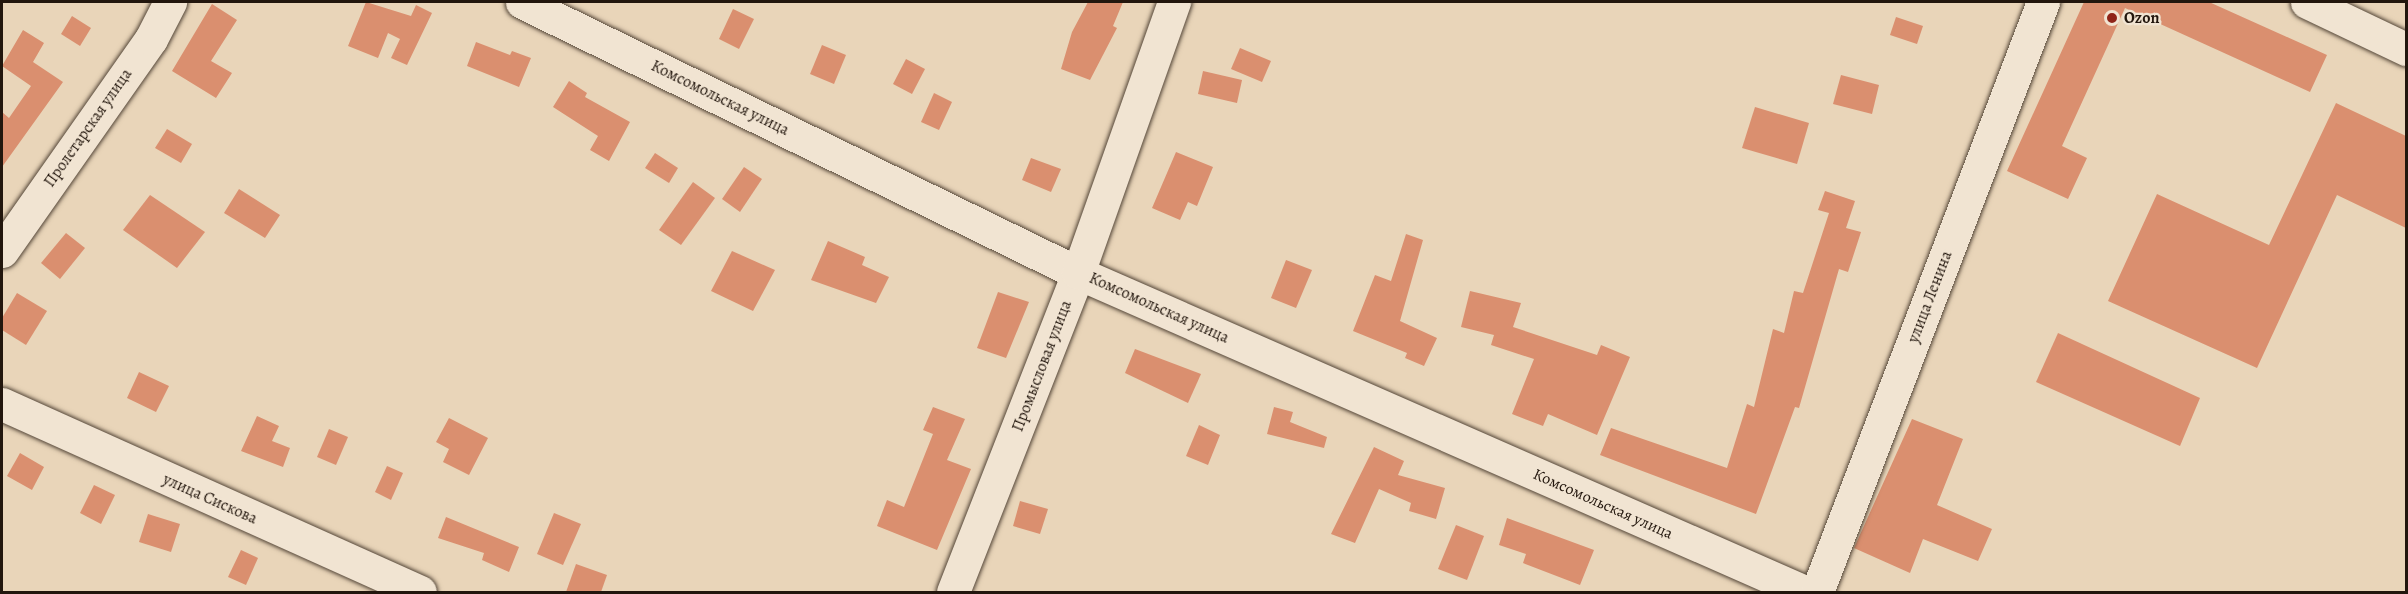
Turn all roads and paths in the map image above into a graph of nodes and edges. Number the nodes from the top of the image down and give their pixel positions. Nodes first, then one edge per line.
1 (170, 2) edge
2 (522, 2) edge
3 (1174, 2) edge
4 (2043, 2) edge
5 (2307, 2) edge
6 (2406, 49) edge
7 (2, 251) edge
8 (1078, 273) junction
9 (2, 404) edge
10 (420, 592) edge
11 (953, 592) edge
12 (1805, 592) edge
13 (1817, 592) edge

1 - 7 street, Пролетарская улица
2 - 8 street, Комсомольская улица
3 - 8 street, Промысловая улица
4 - 13 street, улица Ленина
5 - 6 street
8 - 11 street, Промысловая улица
8 - 12 street, Комсомольская улица
9 - 10 street, улица Сискова

